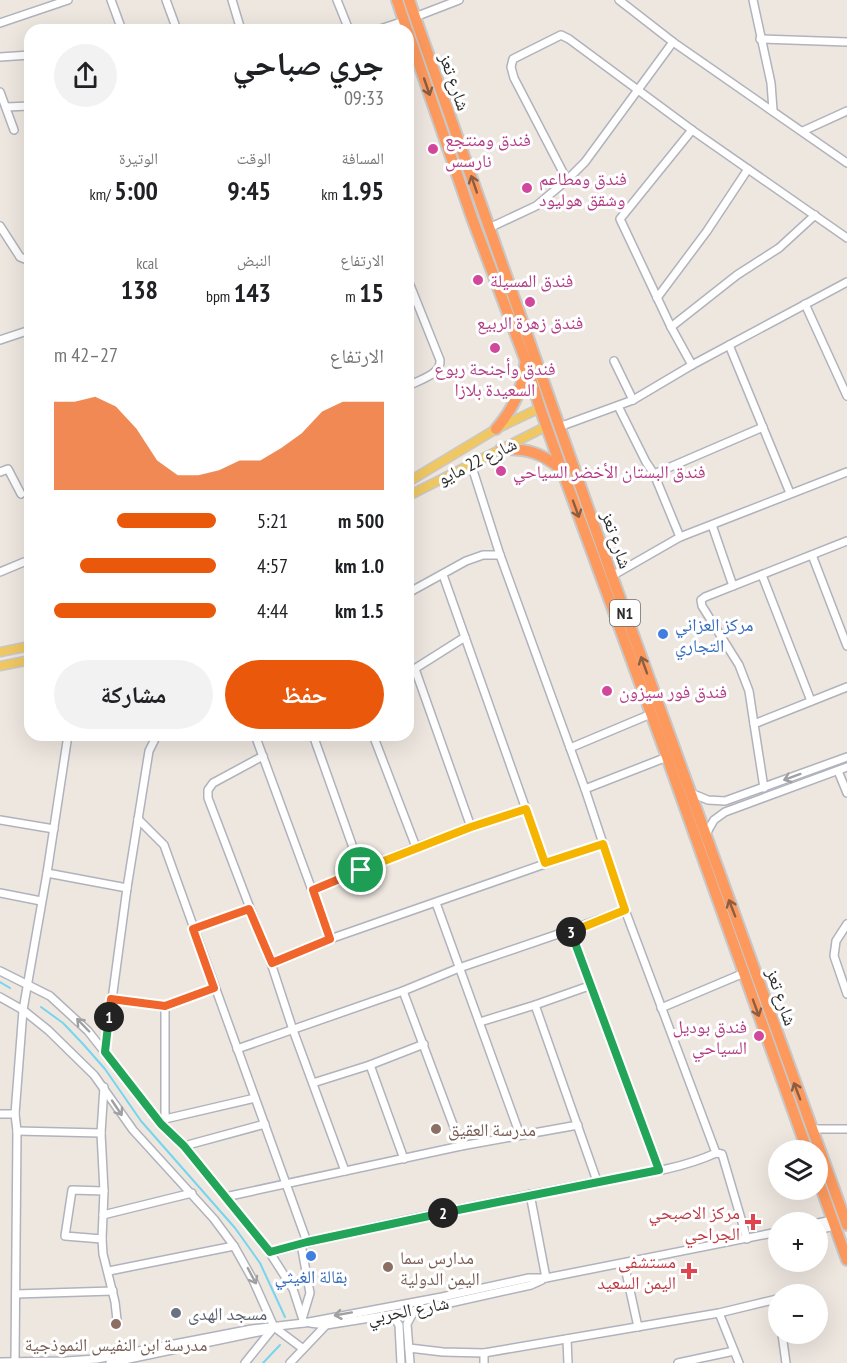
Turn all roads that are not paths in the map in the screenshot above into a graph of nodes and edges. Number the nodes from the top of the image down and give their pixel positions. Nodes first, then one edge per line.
1 (39, 0) edge
2 (68, 0) edge
3 (111, 0) edge
4 (166, 0) edge
5 (232, 0) edge
6 (337, 0) edge
7 (397, 0) edge
8 (409, 0) edge
9 (459, 0) edge
10 (619, 0) edge
11 (753, 0) edge
12 (40, 9) junction
13 (0, 22) edge
14 (120, 24) edge
15 (175, 24) edge
16 (240, 24) edge
17 (347, 24) edge
18 (409, 24) edge
19 (409, 24) edge
20 (411, 24) edge
21 (414, 38) edge
22 (760, 39) junction
23 (414, 40) edge
24 (674, 42) junction
25 (847, 42) edge
26 (24, 55) edge
27 (0, 57) edge
28 (638, 91) junction
29 (0, 92) edge
30 (24, 106) edge
31 (6, 107) junction
32 (773, 110) junction
33 (847, 111) edge
34 (14, 130) dead end
35 (692, 130) junction
36 (803, 131) junction
37 (847, 163) edge
38 (748, 169) junction
39 (567, 180) junction
40 (484, 213) junction
41 (815, 215) junction
42 (472, 218) junction
43 (0, 226) edge
44 (489, 228) junction
45 (847, 238) edge
46 (24, 259) edge
47 (847, 282) edge
48 (414, 295) edge
49 (657, 298) junction
50 (805, 304) junction
51 (671, 327) junction
52 (24, 332) edge
53 (0, 340) edge
54 (729, 345) junction
55 (525, 359) junction
56 (614, 361) dead end
57 (692, 365) junction
58 (844, 380) edge
59 (414, 383) edge
60 (847, 396) edge
61 (633, 400) junction
62 (618, 406) junction
63 (540, 408) junction
64 (547, 426) junction
65 (559, 427) junction
66 (763, 427) junction
67 (496, 429) junction
68 (501, 450) junction
69 (471, 464) junction
70 (562, 470) junction
71 (0, 472) edge
72 (847, 472) edge
73 (654, 474) junction
74 (414, 478) edge
75 (414, 491) edge
76 (790, 493) junction
77 (21, 494) dead end
78 (712, 525) junction
79 (680, 537) junction
80 (847, 541) edge
81 (501, 555) junction
82 (812, 555) junction
83 (24, 562) dead end
84 (0, 572) edge
85 (443, 575) junction
86 (762, 575) junction
87 (612, 576) junction
88 (733, 586) junction
89 (414, 590) edge
90 (465, 637) junction
91 (847, 646) edge
92 (24, 647) edge
93 (0, 652) edge
94 (24, 663) edge
95 (0, 666) edge
96 (414, 669) edge
97 (414, 679) edge
98 (847, 687) edge
99 (811, 701) junction
100 (651, 714) junction
101 (754, 724) junction
102 (67, 741) edge
103 (154, 741) edge
104 (257, 741) edge
105 (315, 741) edge
106 (375, 741) edge
107 (570, 748) junction
108 (263, 756) junction
109 (667, 757) junction
110 (847, 757) edge
111 (847, 767) edge
112 (838, 771) junction
113 (764, 788) junction
114 (585, 789) junction
115 (689, 792) junction
116 (847, 793) edge
117 (725, 801) junction
118 (526, 809) junction
119 (728, 811) junction
120 (138, 819) junction
121 (0, 820) edge
122 (471, 827) junction
123 (54, 829) junction
124 (705, 837) junction
125 (603, 844) junction
126 (416, 848) junction
127 (545, 863) junction
128 (361, 870) junction
129 (47, 873) junction
130 (127, 888) junction
131 (313, 890) junction
132 (0, 893) edge
133 (41, 901) junction
134 (436, 903) junction
135 (249, 909) junction
136 (625, 910) junction
137 (847, 924) edge
138 (193, 929) junction
139 (570, 930) junction
140 (330, 939) junction
141 (272, 963) junction
142 (459, 968) junction
143 (0, 971) edge
144 (744, 973) junction
145 (29, 985) junction
146 (589, 986) junction
147 (214, 988) junction
148 (403, 991) junction
149 (847, 994) edge
150 (0, 997) edge
151 (111, 999) junction
152 (535, 1005) junction
153 (165, 1006) junction
154 (661, 1008) junction
155 (23, 1010) junction
156 (480, 1022) junction
157 (293, 1029) junction
158 (424, 1044) junction
159 (237, 1049) junction
160 (105, 1052) junction
161 (370, 1065) junction
162 (313, 1083) junction
163 (104, 1087) junction
164 (255, 1098) junction
165 (0, 1114) edge
166 (15, 1114) junction
167 (163, 1122) junction
168 (265, 1124) junction
169 (578, 1125) junction
170 (847, 1129) edge
171 (812, 1130) junction
172 (17, 1131) junction
173 (101, 1133) junction
174 (520, 1135) junction
175 (803, 1140) edge
176 (184, 1146) junction
177 (461, 1146) junction
178 (716, 1153) junction
179 (404, 1160) junction
180 (659, 1170) junction
181 (345, 1171) junction
182 (597, 1181) junction
183 (286, 1183) junction
184 (104, 1191) junction
185 (192, 1193) junction
186 (530, 1194) junction
187 (225, 1197) junction
188 (825, 1200) edge
189 (103, 1215) junction
190 (828, 1223) edge
191 (833, 1223) junction
192 (828, 1225) edge
193 (847, 1225) edge
194 (768, 1235) edge
195 (102, 1239) junction
196 (747, 1239) junction
197 (304, 1243) junction
198 (234, 1246) junction
199 (270, 1252) junction
200 (847, 1260) edge
201 (624, 1263) junction
202 (109, 1271) junction
203 (546, 1278) junction
204 (113, 1291) junction
205 (16, 1294) junction
206 (768, 1301) edge
207 (414, 1311) junction
208 (719, 1313) junction
209 (392, 1315) junction
210 (303, 1319) junction
211 (117, 1320) dead end
212 (407, 1324) junction
213 (326, 1325) junction
214 (399, 1325) junction
215 (638, 1327) junction
216 (274, 1328) junction
217 (567, 1339) junction
218 (783, 1344) edge
219 (302, 1348) junction
220 (409, 1348) junction
221 (734, 1351) junction
222 (484, 1353) junction
223 (15, 1361) junction
224 (0, 1362) edge
225 (110, 1363) edge
226 (245, 1363) edge
227 (290, 1363) edge
228 (400, 1363) edge
229 (410, 1363) edge
230 (484, 1363) edge
231 (568, 1363) edge
232 (678, 1363) edge
233 (738, 1363) edge
234 (786, 1363) edge

1 - 12 street
2 - 12 street
3 - 14 street
4 - 15 street
5 - 16 street
6 - 17 street
7 - 18 highway, شارع تعز / N1
8 - 19 highway, شارع تعز / N1
9 - 20 street
10 - 24 street
11 - 22 street
12 - 13 street
40 -> 21 highway, شارع تعز / N1
22 - 25 street
22 - 32 street
23 -> 42 highway, شارع تعز / N1
24 - 28 street
24 - 32 street
26 - 27 street
28 - 35 street
28 - 39 street
28 - 39 street
29 - 31 street
30 - 31 street
31 - 34 street
32 - 36 street
33 - 36 street
35 - 38 street
35 - 49 street
36 - 37 street
38 - 41 street
38 - 49 street
39 - 44 street
40 - 42 highway
40 - 44 highway, شارع تعز / N1
41 - 45 street
41 - 51 street
42 - 55 highway, شارع تعز / N1
43 - 46 street
44 - 65 highway, شارع تعز / N1
47 - 50 street
48 - 59 street
49 - 51 street
50 - 54 street
50 - 58 street
51 - 57 street
52 - 53 street
54 - 57 street
54 - 66 street
55 - 63 highway, شارع تعز / N1
55 - 67 highway
56 - 61 street
57 - 61 street
58 - 60 street
61 - 62 street
62 - 65 street
62 - 73 street
63 - 64 highway, شارع تعز / N1
63 - 67 main road, شارع 22 مايو
64 - 68 main road, شارع 22 مايو
64 - 70 highway, شارع تعز / N1
65 - 87 highway, شارع تعز / N1
66 - 73 street
66 - 76 street
67 - 74 main road, شارع 22 مايو
68 - 69 main road, شارع 22 مايو
68 - 70 highway
69 - 75 main road, شارع 22 مايو
69 - 81 street
70 -> 100 highway, شارع تعز / N1
71 - 77 street
72 - 76 street
73 - 79 street
76 - 78 street
78 - 79 street
78 - 88 street
79 - 87 street
80 - 82 street
81 - 85 street
81 - 107 street
82 - 86 street
82 - 91 street
83 - 84 street
85 - 89 street
85 - 90 street
86 - 88 street
86 - 99 street
115 -> 87 highway, شارع تعز / N1
88 - 101 street
90 - 96 street
90 - 118 street
92 - 93 main road
94 - 95 main road
97 - 122 street
98 - 99 street
99 - 101 street
100 - 107 street
100 - 109 highway, شارع تعز / N1
101 - 113 street
102 - 123 street
103 - 120 street
104 - 108 street
105 - 128 street
106 - 126 street
107 - 114 street
108 - 131 street
108 - 135 street
109 - 114 street
109 - 144 highway, شارع تعز / N1
110 -> 113 street
111 - 112 street
112 - 116 street
112 - 119 street
113 - 117 street
114 - 125 street
115 - 117 street
115 - 124 highway, شارع تعز / N1
117 - 119 street
118 - 122 street
118 - 127 street
119 - 124 street
120 - 130 street
120 - 138 street
121 - 123 street
122 - 126 street
123 - 129 street
171 -> 124 highway, شارع تعز / N1
125 - 127 street
125 - 136 street
126 - 128 street
127 - 134 street
128 - 131 street
129 - 130 street
129 - 133 street
130 - 151 street
131 - 140 street
132 - 133 street
133 - 145 street
134 - 140 street
134 - 142 street
135 - 138 street
135 - 141 street
136 - 139 street
136 - 154 street
137 - 149 street
138 - 147 street
139 - 142 street
139 - 146 street
140 - 141 street
141 - 157 street
142 - 148 street
142 - 156 street
143 - 145 street
144 - 154 street
144 -> 175 highway, شارع تعز / N1
145 - 155 street
160 -> 145 street
146 - 152 street
146 - 180 street
147 - 153 street
147 - 159 street
148 - 157 street
148 - 158 street
150 - 155 street
151 - 153 street
151 - 160 street
152 - 156 street
152 - 169 street
153 - 167 street
154 - 178 street
155 - 163 street
155 - 166 street
156 - 174 street
157 - 159 street
157 - 162 street
158 - 161 street
158 - 177 street
159 - 164 street
160 - 167 street
161 - 162 street
161 - 179 street
162 - 181 street
163 - 173 street
163 -> 185 street
164 - 167 street
164 - 168 street
165 - 166 street
166 - 172 street
167 - 176 street
168 - 176 street
168 - 183 street
169 - 174 street
169 - 182 street
170 - 171 street
171 - 193 highway, شارع تعز / N1
172 - 173 street
172 - 205 street
173 - 184 street
174 - 177 street
176 - 187 street
177 - 179 street
178 - 180 street
178 - 196 street
179 - 181 street
180 - 182 street
181 - 183 street
182 - 186 street
183 - 187 street
183 - 197 street
184 - 189 street
184 - 195 street
185 - 189 street
185 - 198 street
186 - 197 street
186 - 203 street
187 - 199 street
188 - 191 highway
189 - 195 street
190 - 191 street
191 - 192 street
191 - 200 highway
194 - 196 street, شارع الحربي
195 - 202 street
196 - 201 street, شارع الحربي
197 - 199 street
197 - 210 street
198 - 202 street
198 -> 216 street
199 - 210 street
201 - 203 street, شارع الحربي
201 - 215 street
202 - 204 street
203 - 207 street, شارع الحربي
203 -> 210 street, شارع الحربي
204 - 205 street
204 - 211 street
205 - 223 street
206 - 208 street
207 - 209 street, شارع الحربي
207 - 212 street
208 - 215 street
208 - 221 street
209 - 213 street, شارع الحربي
209 - 214 street
210 - 213 street, شارع الحربي
210 - 216 street, شارع الحربي
212 - 214 street
212 - 220 street
213 - 219 street
214 - 228 street
215 - 217 street
216 - 219 street
216 - 223 street, شارع الحربي
216 - 225 street, شارع الحربي
216 - 226 street
217 - 222 street
217 - 231 street
218 - 234 street
219 - 227 street
220 - 222 street
220 - 229 street
221 - 232 street
221 - 233 street
222 - 230 street
223 - 224 street, شارع الحربي

